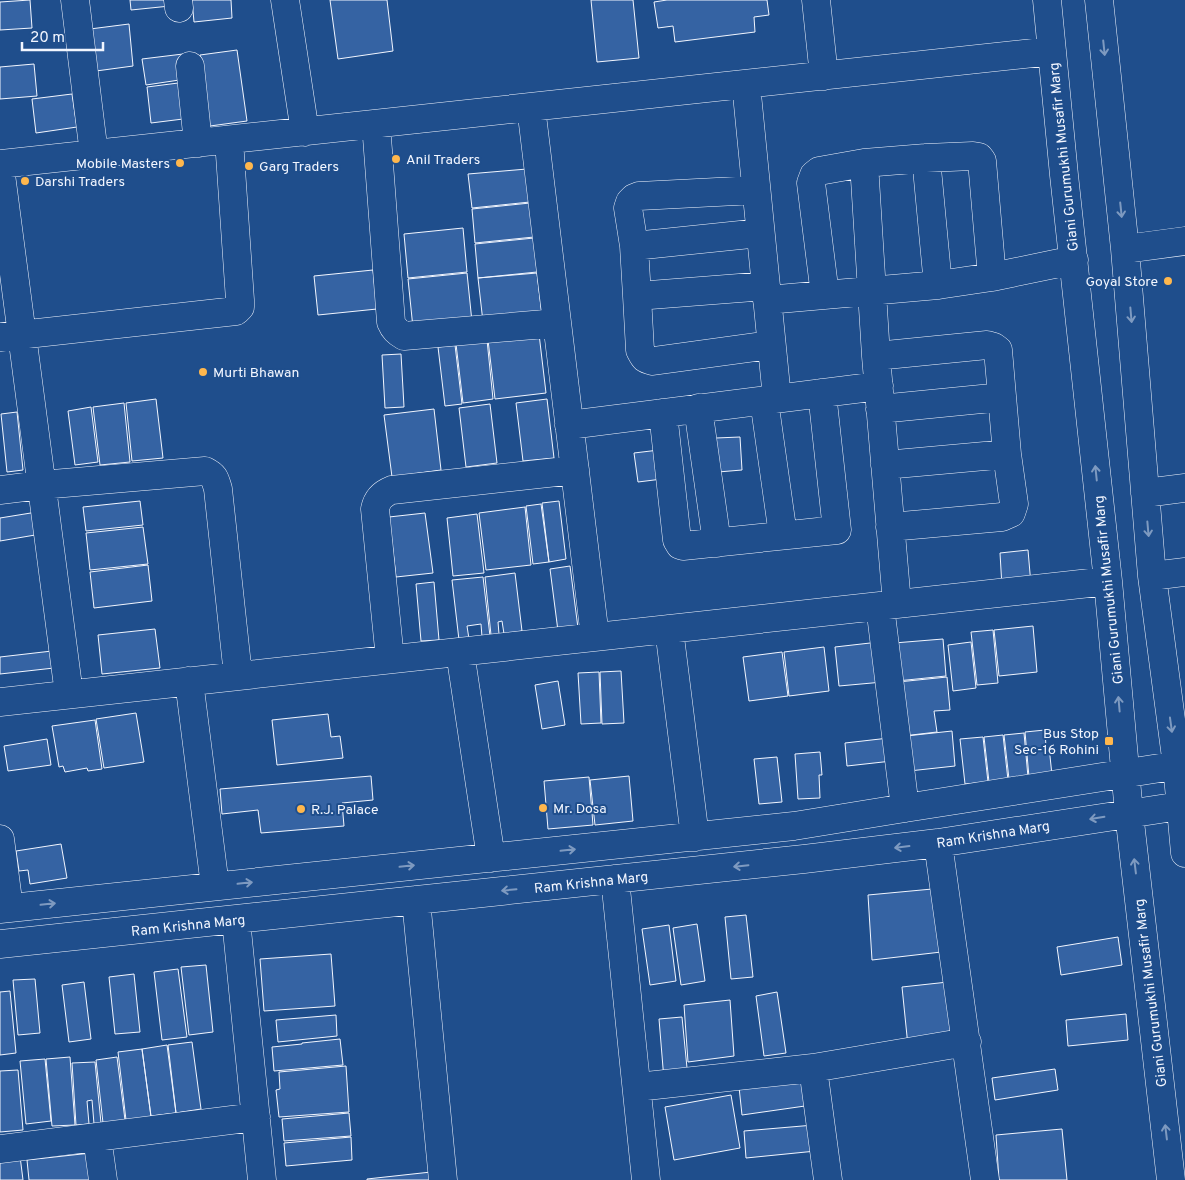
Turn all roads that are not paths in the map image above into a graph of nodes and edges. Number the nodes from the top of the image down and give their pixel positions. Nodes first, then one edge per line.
1 (75, 0) edge
2 (286, 0) edge
3 (816, 0) edge
4 (1047, 0) edge
5 (1099, 0) edge
6 (1052, 51) junction
7 (190, 66) dead end
8 (824, 76) junction
9 (746, 84) junction
10 (531, 107) junction
11 (376, 124) junction
12 (304, 132) junction
13 (229, 140) junction
14 (198, 143) junction
15 (94, 154) junction
16 (926, 158) junction
17 (864, 164) junction
18 (0, 166) edge
19 (756, 190) junction
20 (760, 233) junction
21 (1185, 241) edge
22 (634, 246) junction
23 (1125, 249) junction
24 (1074, 260) junction
25 (992, 277) junction
26 (938, 285) junction
27 (872, 290) junction
28 (766, 293) junction
29 (825, 295) junction
30 (637, 296) junction
31 (557, 323) junction
32 (11, 336) edge
33 (772, 345) junction
34 (876, 356) junction
35 (822, 393) junction
36 (1002, 397) junction
37 (879, 398) junction
38 (770, 399) junction
39 (698, 408) junction
40 (663, 413) junction
41 (570, 425) junction
42 (1007, 454) junction
43 (885, 465) junction
44 (575, 470) junction
45 (41, 485) junction
46 (1185, 488) edge
47 (0, 490) edge
48 (1145, 493) junction
49 (890, 527) junction
50 (783, 535) junction
51 (717, 543) junction
52 (1185, 572) edge
53 (1152, 576) junction
54 (1108, 581) junction
55 (889, 605) junction
56 (669, 629) junction
57 (595, 637) junction
58 (460, 652) junction
59 (1174, 658) edge
60 (390, 659) junction
61 (238, 675) junction
62 (189, 681) junction
63 (68, 694) junction
64 (0, 702) edge
65 (1181, 765) edge
66 (1125, 774) junction
67 (1180, 806) junction
68 (906, 808) junction
69 (1129, 813) junction
70 (695, 836) junction
71 (0, 839) edge
72 (938, 843) junction
73 (1185, 853) edge
74 (490, 858) junction
75 (616, 879) junction
76 (215, 886) junction
77 (416, 900) junction
78 (4, 908) edge
79 (236, 920) junction
80 (0, 944) edge
81 (967, 1042) junction
82 (813, 1068) junction
83 (637, 1087) junction
84 (256, 1117) junction
85 (97, 1137) junction
86 (0, 1149) edge
87 (103, 1180) edge
88 (262, 1180) edge
89 (443, 1180) edge
90 (646, 1180) edge
91 (828, 1180) edge
92 (986, 1180) edge
93 (1172, 1180) edge

1 - 15 street
2 - 12 street
3 - 8 street
4 - 6 street, Giani Gurumukhi Musafir Marg
5 -> 23 street
6 - 8 street
6 - 24 street, Giani Gurumukhi Musafir Marg
7 - 14 street
8 - 9 street
9 - 10 street
9 - 19 street
10 - 11 street
10 - 31 street
11 - 12 street
11 - 31 street
12 - 13 street
13 - 14 street
13 - 32 street
14 - 15 street
15 - 18 street
16 - 17 street
16 - 25 street
16 - 26 street
17 - 27 street
17 - 29 street
18 - 32 street
19 - 20 street
19 - 22 street
20 - 22 street
20 - 28 street
21 - 23 street
22 - 30 street
23 -> 48 street
24 - 25 street
54 -> 24 street, Giani Gurumukhi Musafir Marg
25 - 26 street
26 - 27 street
27 - 29 street
27 - 34 street
28 - 29 street
28 - 30 street
28 - 33 street
30 - 33 street
31 - 41 street
32 - 45 street
33 - 38 street
34 - 36 street
34 - 37 street
35 - 37 street
35 - 38 street
35 - 50 street
36 - 37 street
36 - 42 street
37 - 43 street
38 - 39 street
38 - 50 street
39 - 40 street
39 - 51 street
40 - 41 street
40 - 51 street
41 - 44 street
42 - 43 street
42 - 49 street
43 - 49 street
44 - 57 street
44 - 60 street
45 - 47 street
45 - 61 street
45 - 63 street
46 - 48 street
48 -> 53 street
49 - 55 street
50 - 51 street
52 - 53 street
53 - 59 street
54 - 55 street
66 -> 54 street, Giani Gurumukhi Musafir Marg
55 - 56 street
55 - 68 street
56 - 57 street
56 - 70 street
57 - 58 street
58 - 60 street
58 - 74 street
59 -> 65 street
60 - 61 street
61 - 62 street
62 - 63 street
62 - 76 street
63 - 64 street
65 - 66 street
65 - 67 street
66 - 68 street
66 - 69 street, Giani Gurumukhi Musafir Marg
67 - 69 street, Ram Krishna Marg
67 - 73 street
68 - 70 street
69 -> 72 street, Ram Krishna Marg
93 -> 69 street, Giani Gurumukhi Musafir Marg
74 -> 70 street
71 - 78 street
72 -> 75 street, Ram Krishna Marg
72 - 81 street
76 -> 74 street
75 -> 77 street, Ram Krishna Marg
75 - 83 street
78 -> 76 street
77 - 79 street, Ram Krishna Marg
77 - 89 street
79 - 80 street, Ram Krishna Marg
79 - 84 street
81 - 82 street
81 - 92 street
82 - 83 street
82 - 91 street
83 - 90 street
84 - 85 street
84 - 88 street
85 - 86 street
85 - 87 street

